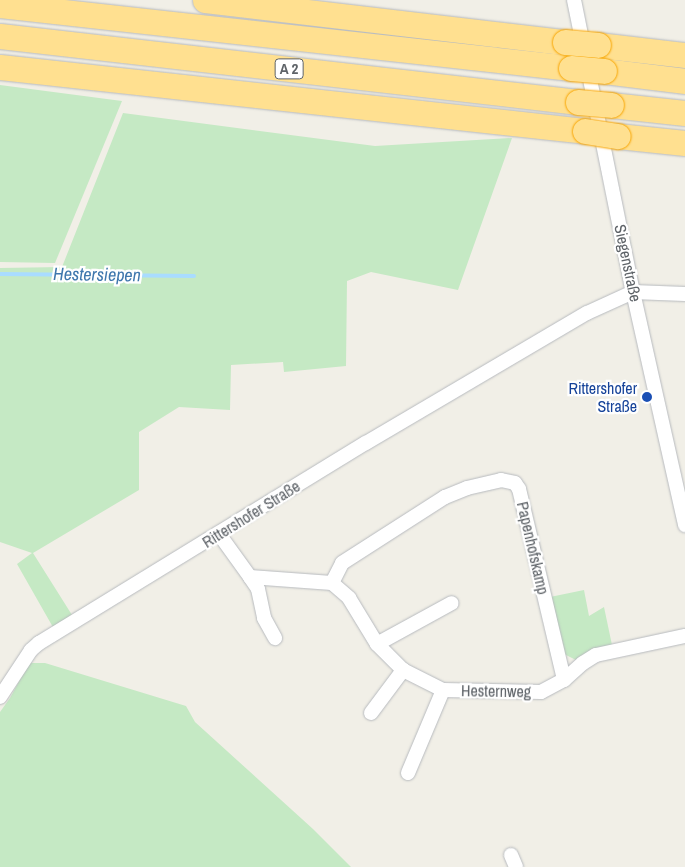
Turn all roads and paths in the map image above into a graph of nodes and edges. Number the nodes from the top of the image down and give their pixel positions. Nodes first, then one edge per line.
1 (205, 0) edge
2 (574, 0) edge
3 (0, 5) edge
4 (0, 36) edge
5 (685, 55) edge
6 (0, 67) edge
7 (685, 81) edge
8 (685, 113) edge
9 (685, 143) edge
10 (633, 292) junction
11 (685, 294) edge
12 (685, 525) edge
13 (219, 534) junction
14 (250, 577) junction
15 (332, 583) junction
16 (452, 603) dead end
17 (685, 636) edge
18 (275, 638) dead end
19 (378, 644) junction
20 (403, 670) junction
21 (564, 680) junction
22 (443, 690) junction
23 (0, 697) edge
24 (371, 713) dead end
25 (408, 773) dead end

1 - 5 highway, bridge
2 - 10 street, Siegenstraße
3 - 7 highway, A 2, bridge
4 - 8 highway, A 2, bridge
6 - 9 highway, bridge
10 - 11 street, Rittershofer Straße
10 - 12 street, Siegenstraße
10 - 13 street, Rittershofer Straße
13 - 14 street
13 - 23 street, Rittershofer Straße
14 - 15 street
14 - 18 street
15 - 19 street, Hesternweg
15 - 21 street, Papenhofskamp
16 - 19 street
17 - 21 street, Hesternweg
19 - 20 street, Hesternweg
20 - 22 street, Hesternweg
20 - 24 street
21 - 22 street, Hesternweg
22 - 25 street, Hesternweg

